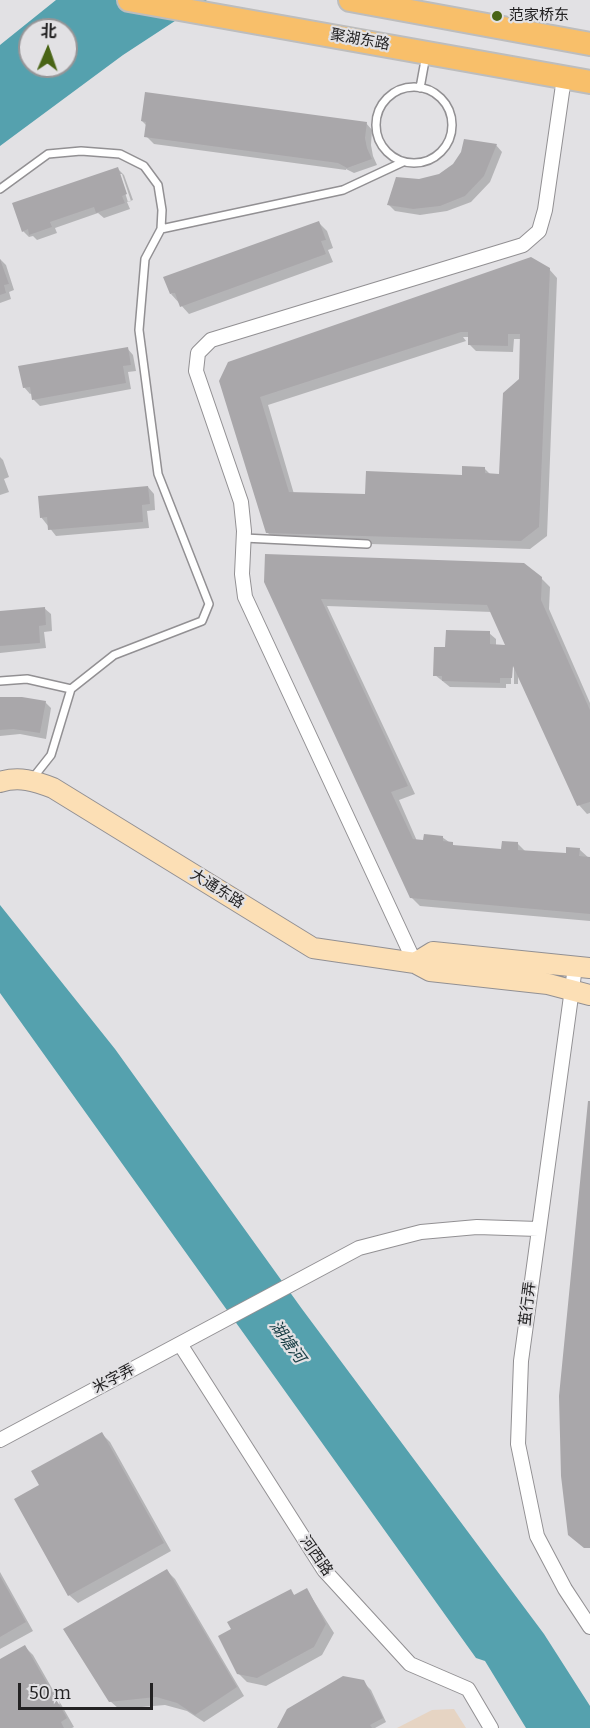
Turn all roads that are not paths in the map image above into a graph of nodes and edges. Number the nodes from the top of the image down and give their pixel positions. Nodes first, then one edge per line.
1 (129, 0) edge
2 (350, 0) edge
3 (590, 44) edge
4 (426, 53) junction
5 (564, 78) junction
6 (590, 82) edge
7 (420, 88) junction
8 (403, 162) junction
9 (0, 189) edge
10 (161, 229) junction
11 (244, 538) junction
12 (367, 544) dead end
13 (0, 681) edge
14 (71, 690) junction
15 (32, 779) junction
16 (0, 782) edge
17 (415, 963) junction
18 (582, 968) edge
19 (581, 993) edge
20 (538, 1229) junction
21 (180, 1344) junction
22 (0, 1440) edge
23 (590, 1627) edge
24 (491, 1728) edge

1 - 4 main road, 聚湖东路
2 - 3 main road
4 - 5 main road, 聚湖东路
4 - 7 lane
5 - 6 main road, 聚湖东路
5 - 11 street
7 - 8 lane
7 - 8 lane
8 - 10 lane
9 - 10 lane
10 - 14 lane
11 - 12 lane
11 - 17 street
13 - 14 lane
14 - 15 lane
15 - 16 street
15 - 17 street, 大通东路
17 - 18 street, 大通东路
17 - 19 street, 大通东路
18 - 19 street, 茧行弄
19 - 20 street, 茧行弄
20 - 21 street, 米字弄
20 - 23 street, 茧行弄
21 - 22 street, 米字弄
21 - 24 street, 河西路

